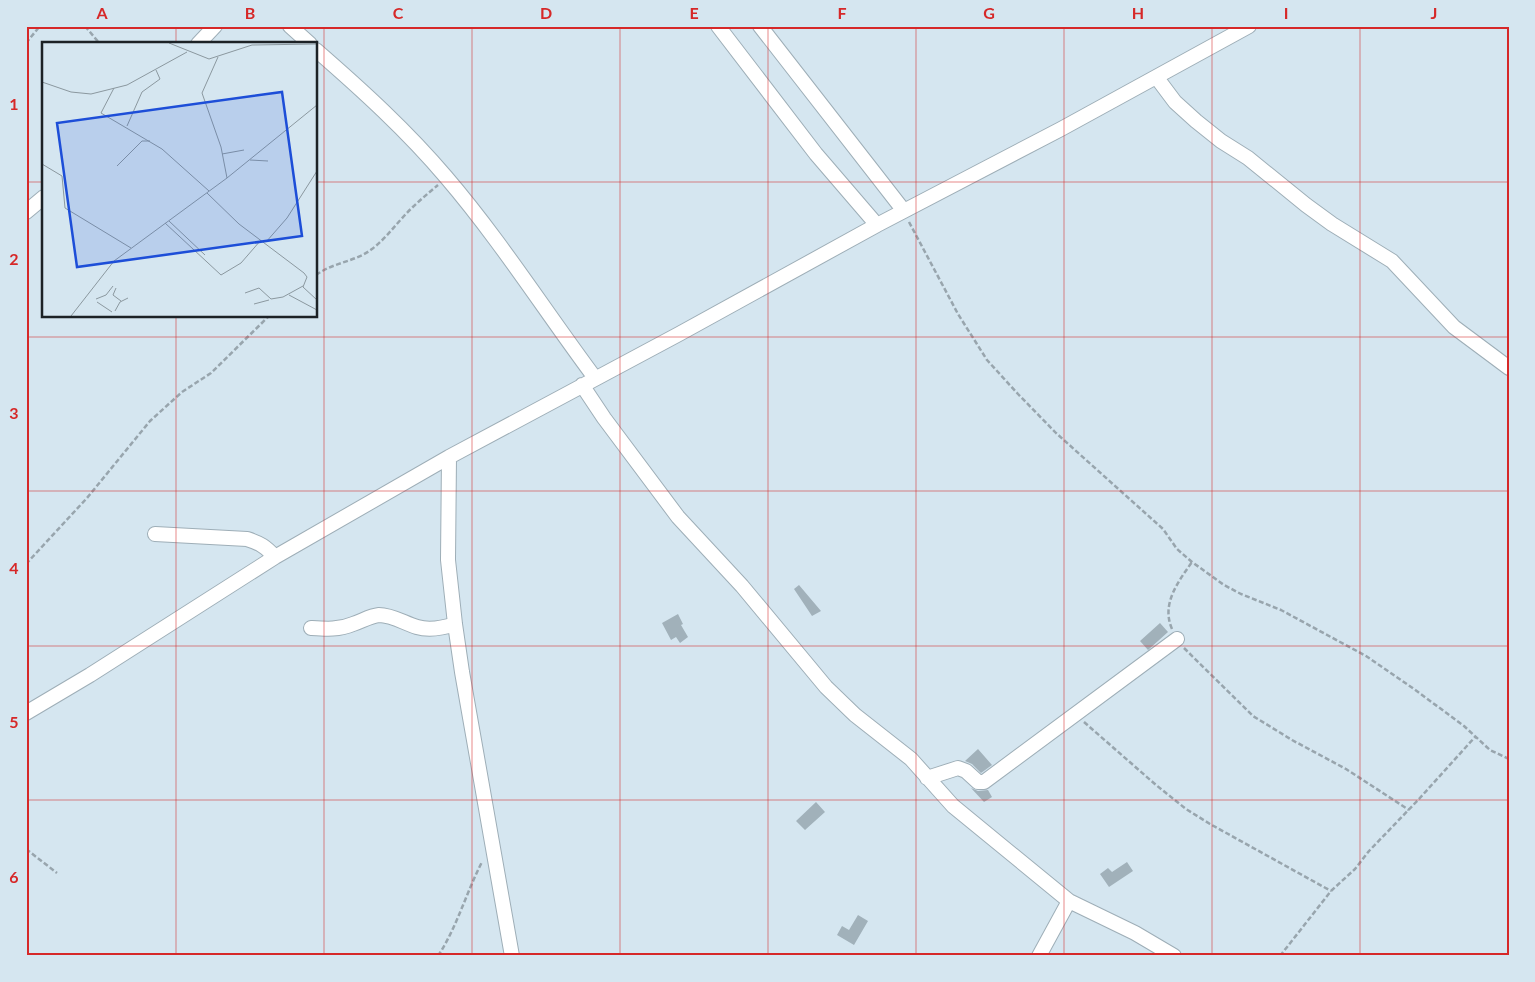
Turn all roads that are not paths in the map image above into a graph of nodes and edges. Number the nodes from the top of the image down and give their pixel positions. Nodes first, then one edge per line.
1 (215, 26) edge
2 (290, 26) edge
3 (718, 26) edge
4 (760, 26) edge
5 (1249, 26) edge
6 (200, 42) edge
7 (308, 42) edge
8 (318, 52) edge
9 (1157, 78) junction
10 (42, 199) edge
11 (26, 212) edge
12 (904, 212) junction
13 (877, 225) junction
14 (1509, 368) edge
15 (595, 378) junction
16 (582, 385) junction
17 (449, 457) junction
18 (155, 534) dead end
19 (275, 557) junction
20 (455, 624) junction
21 (311, 628) dead end
22 (1176, 639) road end
23 (26, 713) edge
24 (927, 778) junction
25 (1069, 901) junction
26 (512, 956) edge
27 (1039, 956) edge
28 (1174, 956) edge

1 - 6 street
2 - 7 street
3 - 13 street
4 - 12 street
5 - 9 street
8 - 15 street
9 - 12 street
9 - 14 street
10 - 11 street
12 - 13 street
13 - 15 street
15 - 16 street
16 - 17 street
16 - 24 street
17 - 19 street
17 - 20 street
18 - 19 street
19 - 23 street
20 - 21 street
20 - 26 street
22 - 24 street
24 - 25 street
25 - 27 street
25 - 28 street

